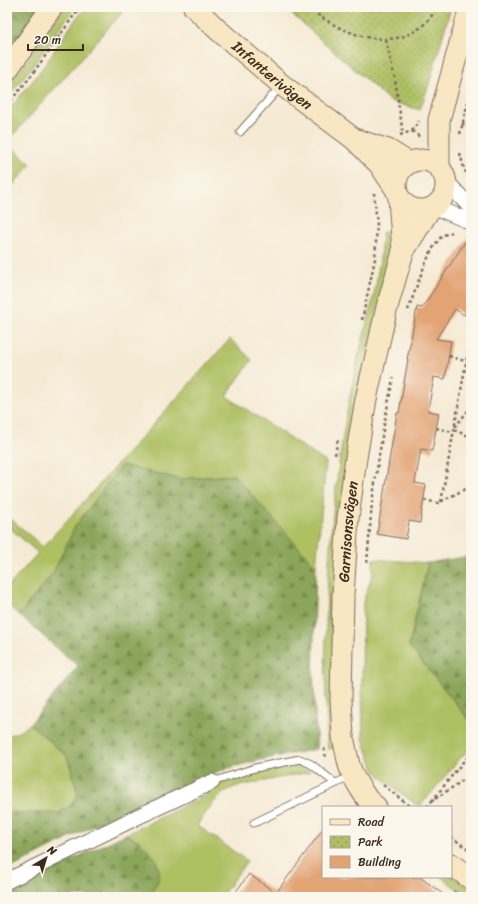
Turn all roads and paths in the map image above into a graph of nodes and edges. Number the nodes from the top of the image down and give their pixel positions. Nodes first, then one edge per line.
1 (52, 7) edge
2 (80, 7) edge
3 (194, 7) edge
4 (308, 7) edge
5 (437, 7) edge
6 (470, 7) edge
7 (386, 40) junction
8 (7, 70) edge
9 (282, 85) junction
10 (471, 90) edge
11 (7, 105) edge
12 (439, 120) junction
13 (462, 124) junction
14 (471, 130) edge
15 (240, 132) dead end
16 (403, 134) dead end
17 (354, 139) junction
18 (460, 140) dead end
19 (459, 147) dead end
20 (411, 162) junction
21 (443, 174) junction
22 (471, 183) edge
23 (398, 194) junction
24 (433, 208) junction
25 (471, 208) edge
26 (471, 222) edge
27 (436, 244) dead end
28 (403, 252) junction
29 (408, 311) dead end
30 (471, 335) edge
31 (449, 356) dead end
32 (466, 361) junction
33 (471, 363) edge
34 (394, 370) dead end
35 (471, 407) edge
36 (436, 428) dead end
37 (454, 430) junction
38 (471, 437) edge
39 (471, 486) edge
40 (424, 500) dead end
41 (441, 502) junction
42 (366, 565) dead end
43 (471, 754) edge
44 (471, 775) edge
45 (344, 779) junction
46 (378, 781) dead end
47 (212, 782) joint
48 (432, 801) junction
49 (375, 806) edge
50 (410, 806) edge
51 (428, 806) edge
52 (254, 824) dead end
53 (452, 838) edge
54 (471, 851) edge
55 (452, 866) edge
56 (9, 880) edge
57 (463, 885) edge
58 (451, 897) edge

1 - 8 street
2 - 11 path
3 - 9 street, Infanterivägen
4 - 7 path
5 - 7 path
6 - 12 street
7 - 16 path
9 - 15 lane
9 - 17 street, Infanterivägen
10 - 13 path
12 - 20 street
12 - 21 street
13 - 14 path
13 - 18 path
17 - 20 street, Infanterivägen
17 - 23 street, Infanterivägen
19 - 22 path
20 - 21 street
20 - 23 street
21 - 24 street
21 - 25 street
23 - 24 street
23 - 28 street, Garnisonsvägen
24 - 26 street
24 - 28 street, Garnisonsvägen
27 - 29 path
28 - 45 street, Garnisonsvägen
30 - 32 path
31 - 32 path
32 - 33 path
32 - 37 path
34 - 42 path
35 - 37 path
36 - 37 path
37 - 38 path
37 - 41 path
39 - 41 path
40 - 41 path
43 - 48 path
44 - 48 path
45 - 47 lane
45 - 49 street, Garnisonsvägen
45 - 52 lane
46 - 50 path
47 - 56 street
48 - 51 path
53 - 54 path
55 - 57 street
57 - 58 path

